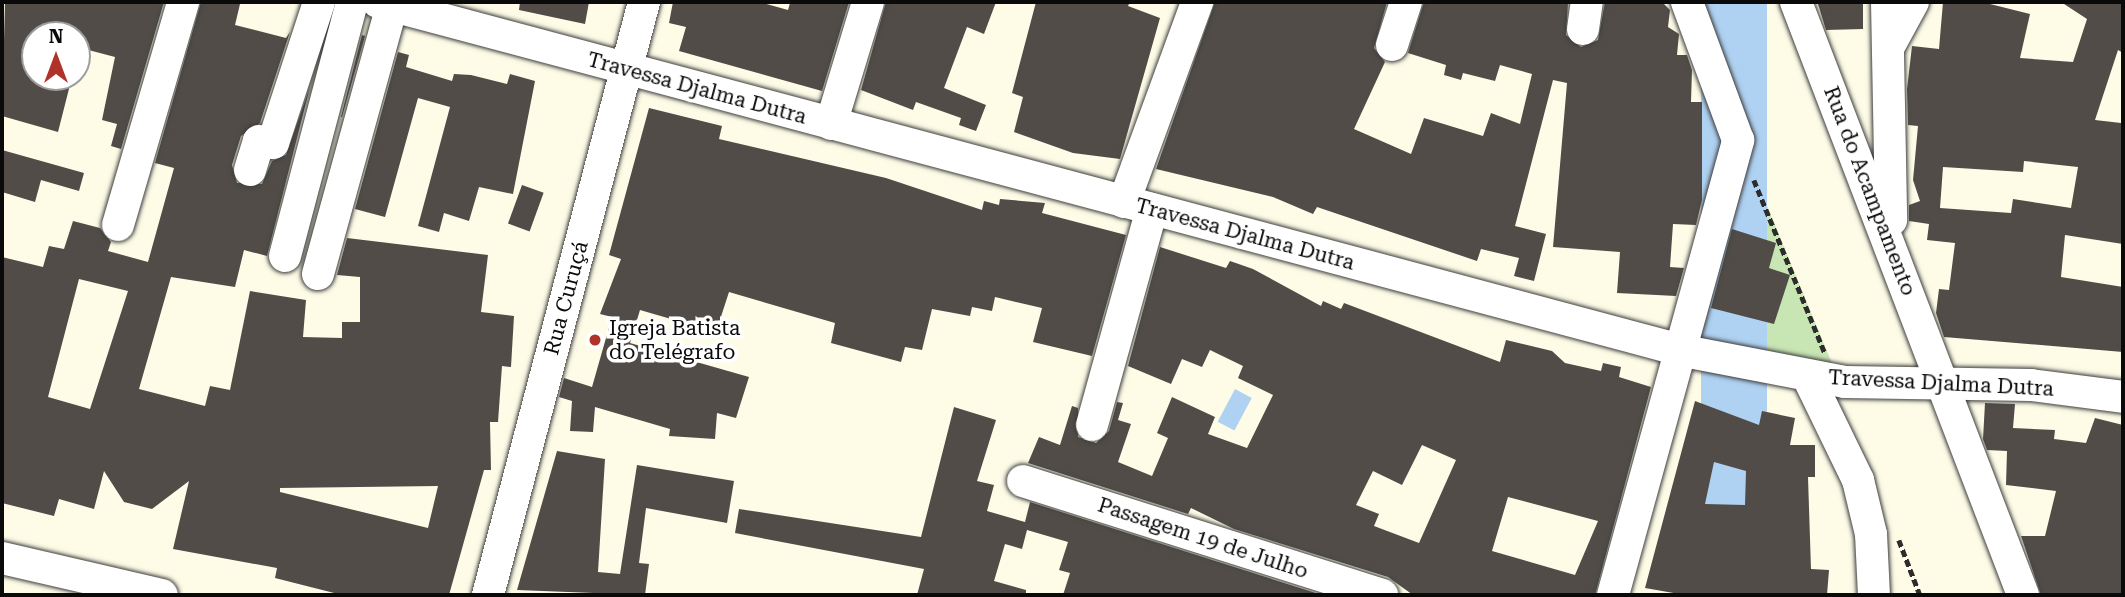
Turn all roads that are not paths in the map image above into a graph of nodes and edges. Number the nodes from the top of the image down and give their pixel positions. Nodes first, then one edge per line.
1 (183, 2) edge
2 (319, 2) edge
3 (352, 2) edge
4 (644, 2) edge
5 (868, 2) edge
6 (1197, 2) edge
7 (1406, 2) edge
8 (1687, 2) edge
9 (1796, 2) edge
10 (1887, 2) edge
11 (1913, 2) edge
12 (385, 4) edge
13 (1392, 45) dead end
14 (1887, 50) junction
15 (626, 70) junction
16 (831, 124) junction
17 (250, 170) dead end
18 (1138, 206) junction
19 (118, 225) dead end
20 (1891, 243) junction
21 (285, 256) dead end
22 (318, 275) dead end
23 (1691, 352) junction
24 (1807, 375) junction
25 (1937, 381) junction
26 (2123, 397) edge
27 (1092, 425) dead end
28 (1023, 481) dead end
29 (2, 558) edge
30 (162, 595) edge
31 (488, 595) edge
32 (1382, 595) edge
33 (1614, 595) edge
34 (1628, 595) edge
35 (1874, 595) edge
36 (2023, 595) edge

1 - 19 street
2 - 17 street
3 - 21 street
4 - 15 street, Rua Curuçá
5 - 16 street
6 - 18 street
7 - 13 street
8 - 23 street
9 - 20 street, Rua do Acampamento
10 - 14 street
11 - 14 street
12 - 15 street, Travessa Djalma Dutra
12 - 22 street
14 - 20 street
15 - 16 street, Travessa Djalma Dutra
15 - 31 street, Rua Curuçá
16 - 18 street, Travessa Djalma Dutra
18 - 23 street, Travessa Djalma Dutra
18 - 27 street
20 - 25 street, Rua do Acampamento
23 - 24 street, Travessa Djalma Dutra
23 - 33 street
23 - 34 street
24 - 25 street, Travessa Djalma Dutra
24 - 35 street
25 - 26 street, Travessa Djalma Dutra
25 - 36 street, Rua do Acampamento
28 - 32 street, Passagem 19 de Julho
29 - 30 street

